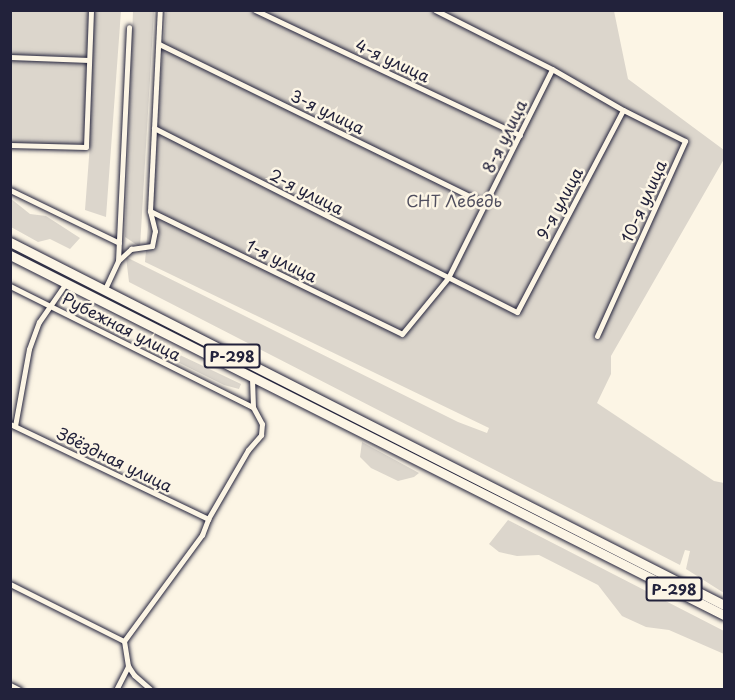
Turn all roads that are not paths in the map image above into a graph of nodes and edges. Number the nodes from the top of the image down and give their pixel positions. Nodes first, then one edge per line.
1 (91, 10) edge
2 (160, 10) edge
3 (255, 10) edge
4 (435, 10) edge
5 (129, 27) dead end
6 (159, 44) junction
7 (10, 57) edge
8 (89, 60) junction
9 (552, 69) junction
10 (623, 110) junction
11 (154, 128) junction
12 (520, 135) junction
13 (10, 145) edge
14 (10, 190) edge
15 (485, 204) junction
16 (150, 210) junction
17 (10, 242) edge
18 (119, 243) junction
19 (10, 255) edge
20 (118, 261) junction
21 (448, 278) junction
22 (66, 283) junction
23 (10, 286) edge
24 (104, 291) junction
25 (50, 306) junction
26 (402, 334) joint
27 (597, 336) dead end
28 (252, 377) junction
29 (253, 407) junction
30 (13, 425) edge
31 (356, 429) junction
32 (425, 454) junction
33 (469, 486) junction
34 (538, 511) junction
35 (208, 519) junction
36 (10, 584) edge
37 (724, 605) edge
38 (724, 615) edge
39 (124, 641) junction
40 (128, 666) junction
41 (10, 685) edge
42 (20, 690) edge
43 (116, 690) edge
44 (152, 690) edge

1 - 8 street
2 - 6 street
3 - 12 street, 4-я улица
4 - 9 street
5 - 18 street
6 - 11 street
6 - 15 street, 3-я улица
7 - 8 street
8 - 13 street
9 - 10 street
9 - 12 street, 8-я улица
10 - 21 street, 9-я улица
10 - 27 street, 10-я улица
11 - 16 street
11 - 21 street, 2-я улица
12 - 15 street, 8-я улица
14 - 18 street
15 - 21 street, 8-я улица
16 - 20 street
16 - 26 street, 1-я улица
17 - 24 highway, Р-298
18 - 20 street
19 - 22 highway, Р-298
20 - 24 street
21 - 26 street, 8-я улица
22 - 25 street
22 - 28 highway, Р-298
23 - 25 street, Рубежная улица
24 - 32 highway, Р-298
25 - 29 street, Рубежная улица
25 - 30 street
28 - 29 street
28 - 31 highway, Р-298
29 - 35 street
30 - 35 street, Звёздная улица
31 - 32 highway
31 - 33 highway, Р-298
32 - 34 highway, Р-298
33 - 34 highway
33 - 38 highway, Р-298
34 - 37 highway, Р-298
35 - 39 street
36 - 39 street
39 - 40 street
40 - 43 street
40 - 44 street
41 - 42 street

